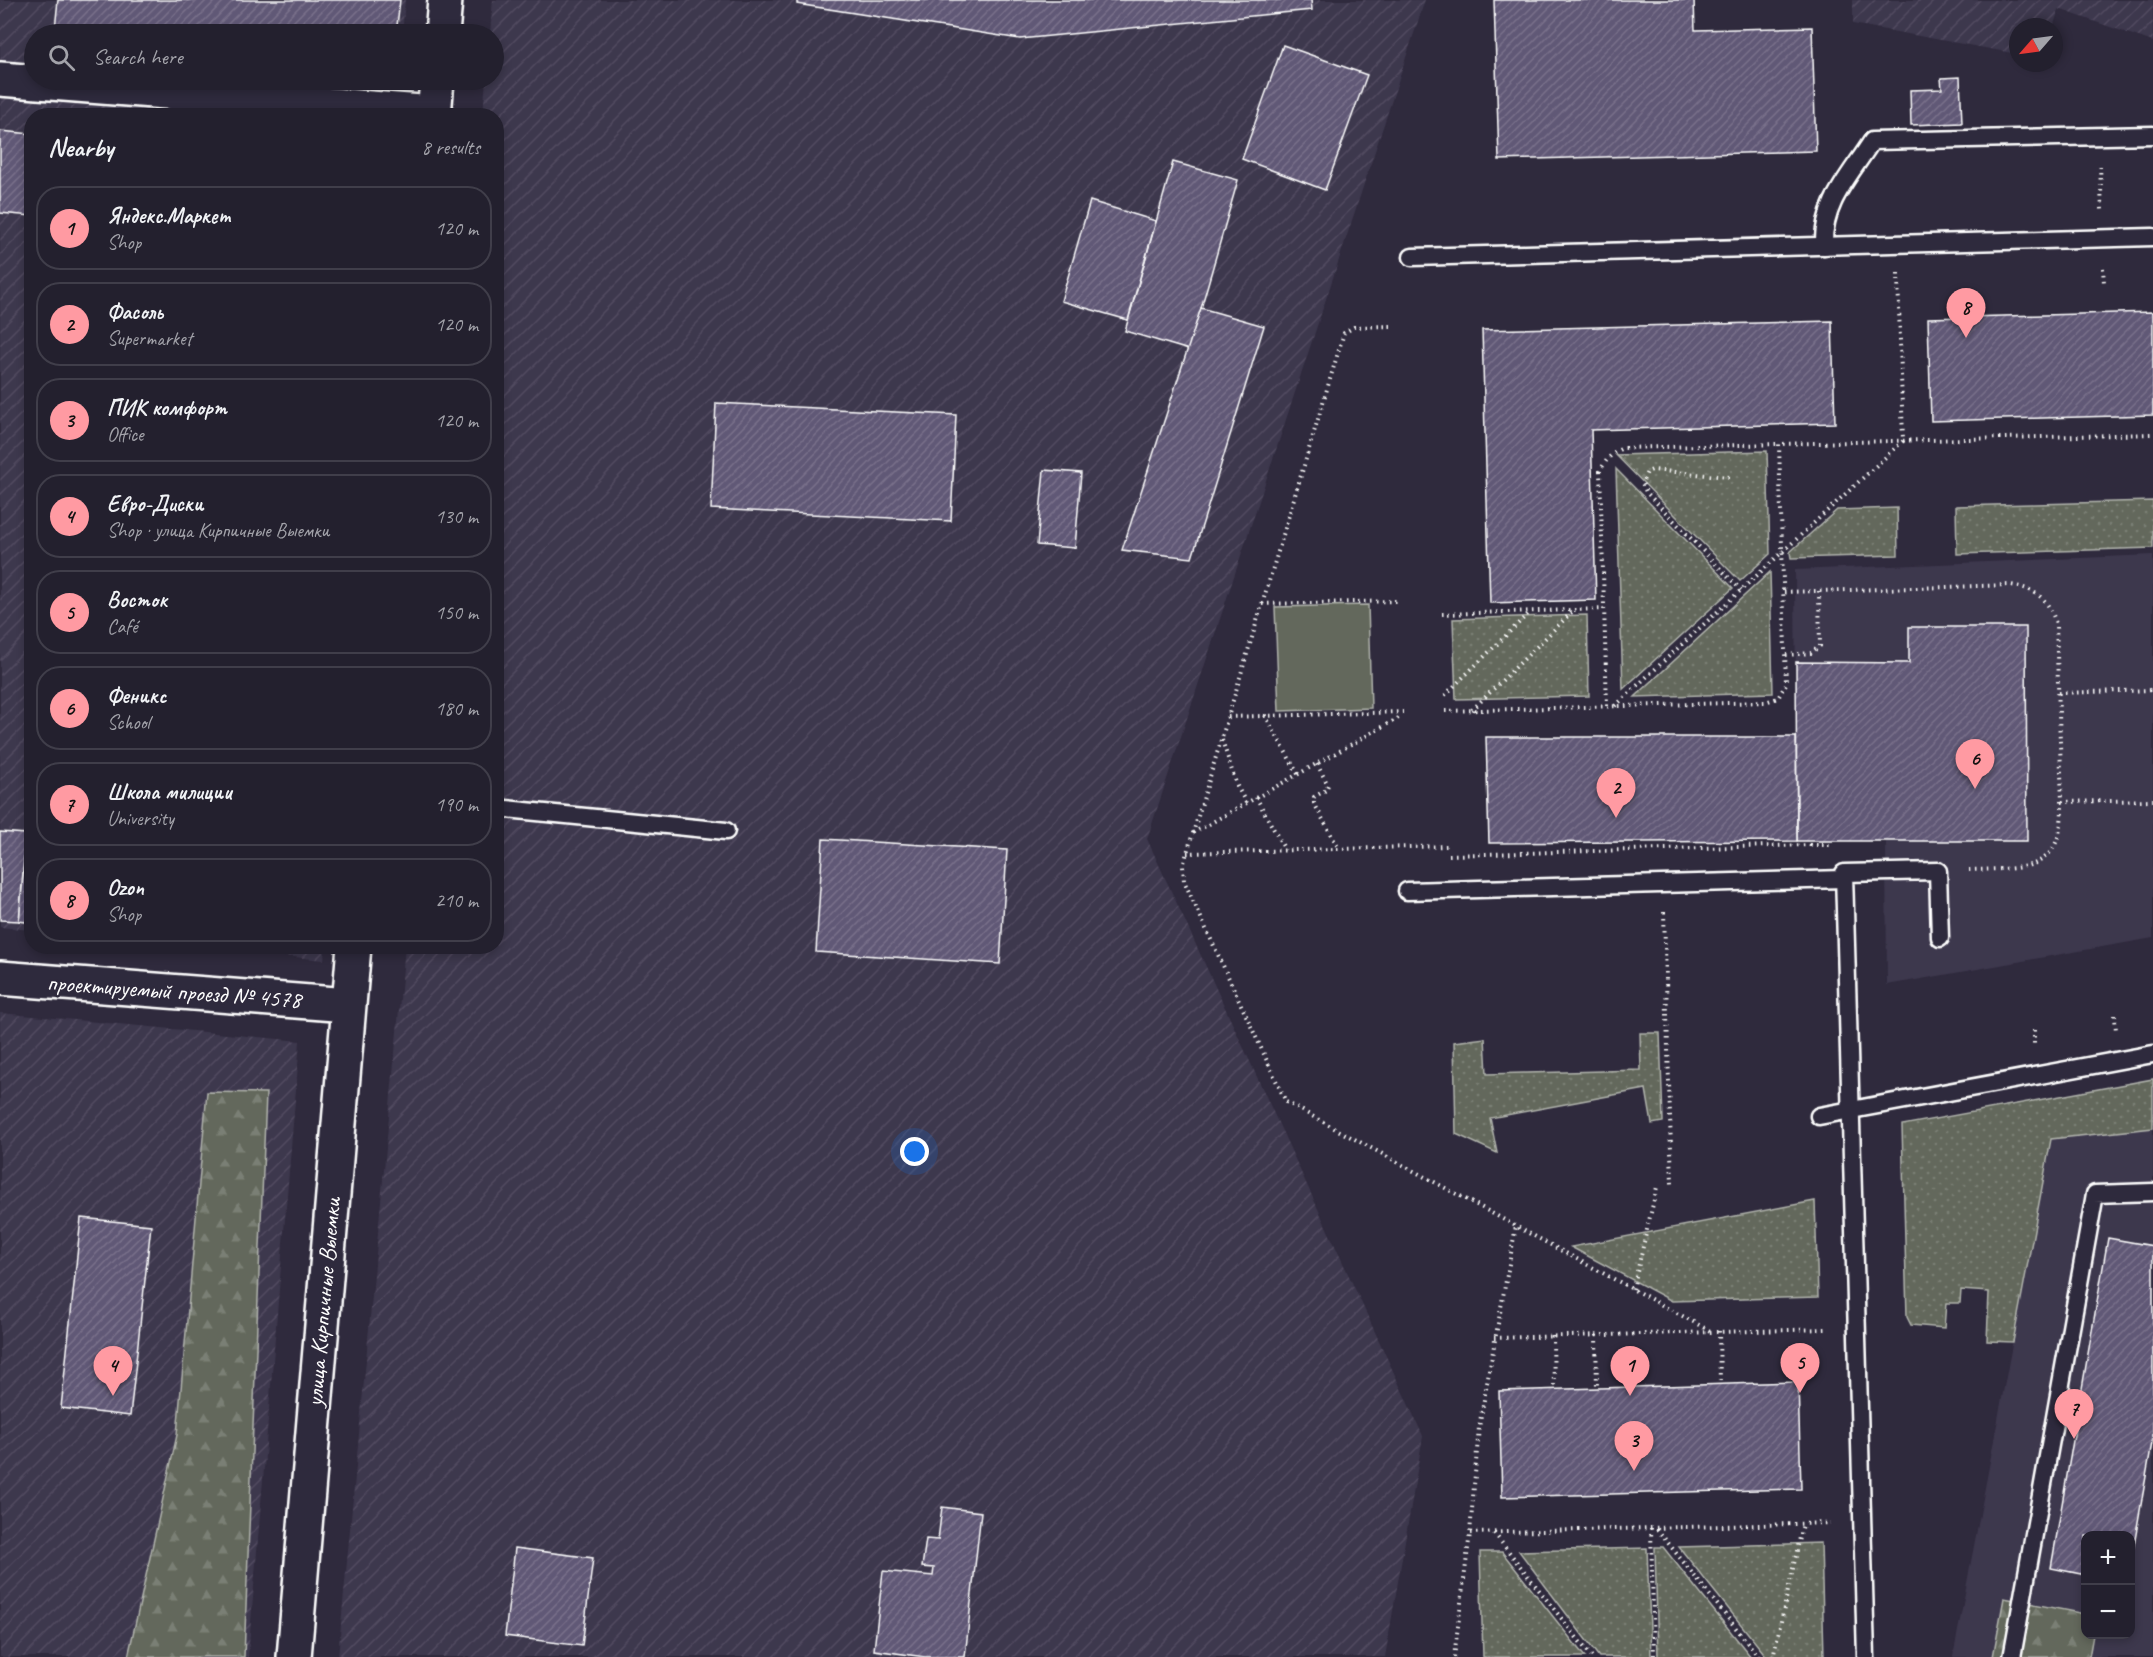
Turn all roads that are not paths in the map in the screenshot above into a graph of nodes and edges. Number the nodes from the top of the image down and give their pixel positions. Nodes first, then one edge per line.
1 (445, 0) edge
2 (443, 24) edge
3 (0, 80) edge
4 (24, 82) edge
5 (128, 90) edge
6 (436, 90) edge
7 (357, 108) edge
8 (435, 108) edge
9 (2153, 135) edge
10 (2153, 237) edge
11 (1824, 246) junction
12 (1412, 257) dead end
13 (504, 809) edge
14 (726, 831) dead end
15 (1844, 879) junction
16 (1407, 891) dead end
17 (1941, 938) dead end
18 (353, 954) edge
19 (0, 978) edge
20 (348, 1005) junction
21 (2153, 1054) edge
22 (1851, 1110) junction
23 (1819, 1116) dead end
24 (2153, 1192) edge
25 (294, 1657) edge
26 (1866, 1657) edge
27 (2012, 1657) edge

1 - 2 street
3 - 4 street
5 - 7 street
6 - 8 street
9 - 11 lane
10 - 11 lane
11 - 12 lane
13 - 14 lane
15 - 16 lane
15 - 17 lane
15 - 22 lane
18 - 20 street, улица Кирпичные Выемки
19 - 20 street, проектируемый проезд № 4578
20 - 25 street, улица Кирпичные Выемки
21 - 22 lane
22 - 23 lane
22 - 26 lane
24 - 27 lane

